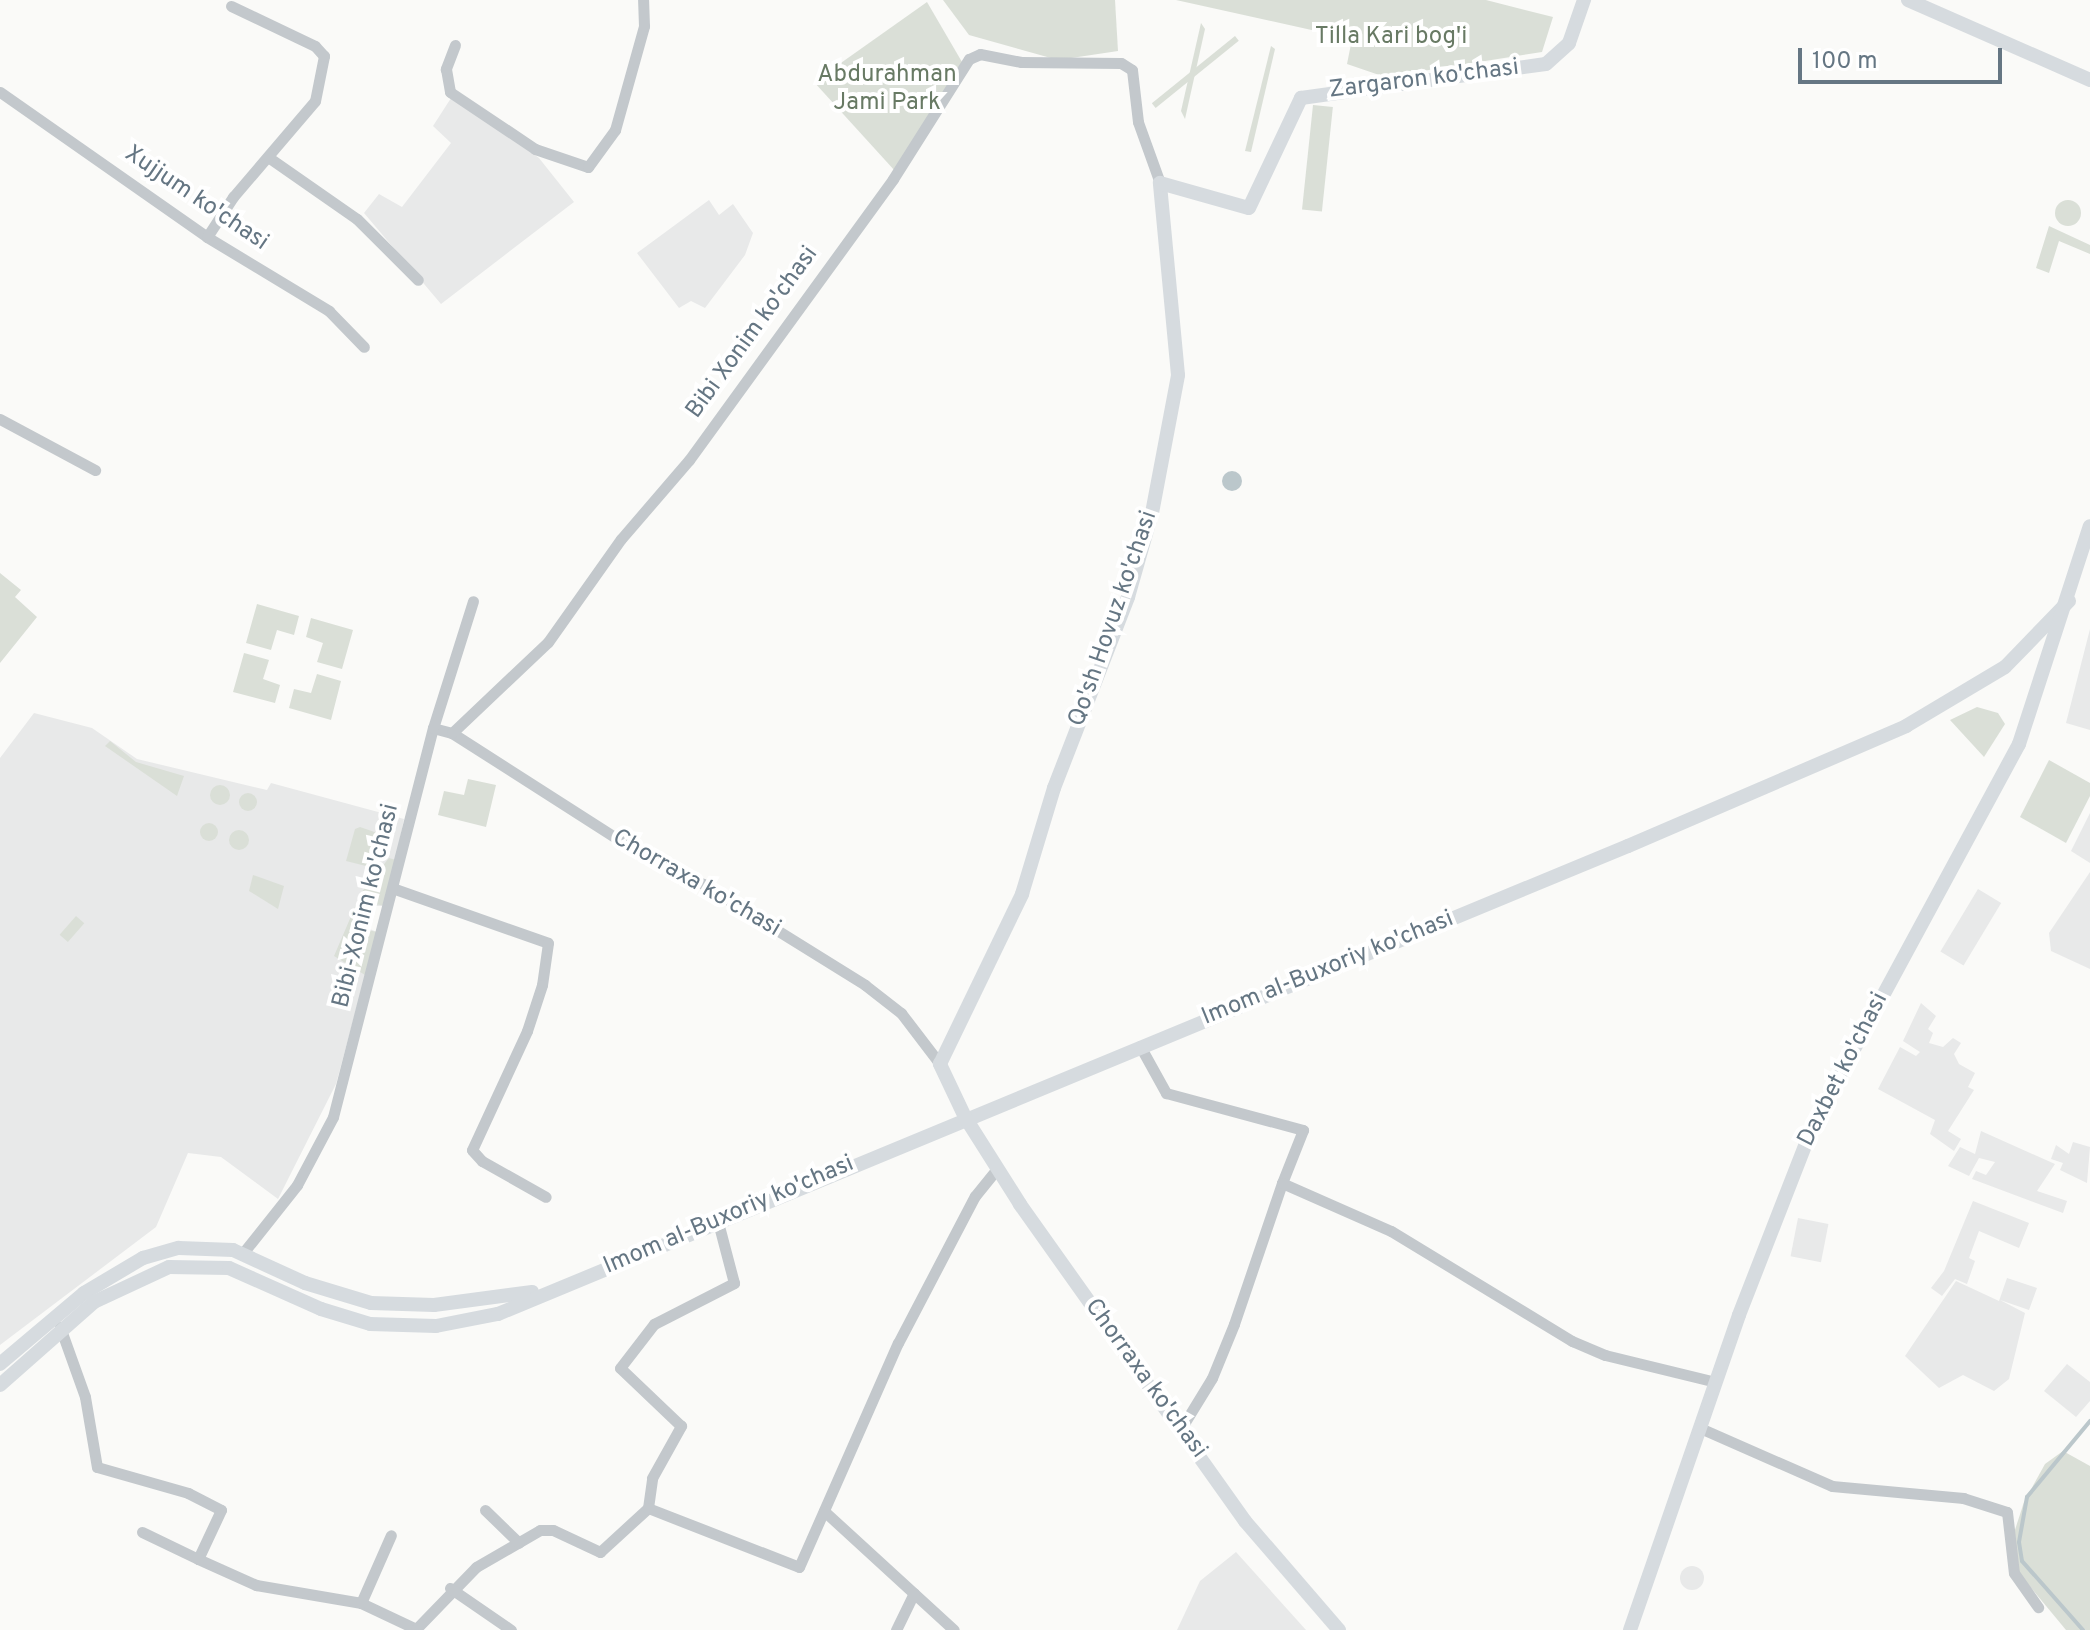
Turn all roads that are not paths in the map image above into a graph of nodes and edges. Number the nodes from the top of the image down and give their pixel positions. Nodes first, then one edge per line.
1 (643, 0) edge
2 (1584, 0) edge
3 (1908, 0) edge
4 (231, 6) dead end
5 (455, 45) dead end
6 (1121, 63) joint
7 (2090, 80) edge
8 (0, 92) edge
9 (268, 157) junction
10 (1160, 183) junction
11 (207, 237) junction
12 (418, 280) dead end
13 (364, 347) dead end
14 (0, 419) edge
15 (95, 470) dead end
16 (2090, 526) edge
17 (473, 601) dead end
18 (2069, 601) junction
19 (433, 728) junction
20 (452, 733) junction
21 (395, 889) junction
22 (1140, 1046) junction
23 (940, 1064) junction
24 (965, 1117) junction
25 (997, 1169) junction
26 (1282, 1183) junction
27 (546, 1197) dead end
28 (718, 1222) junction
29 (243, 1253) junction
30 (556, 1288) junction
31 (434, 1305) junction
32 (436, 1326) junction
33 (60, 1327) junction
34 (19, 1357) junction
35 (0, 1364) edge
36 (1716, 1382) junction
37 (0, 1385) edge
38 (1182, 1427) junction
39 (1700, 1428) junction
40 (648, 1508) junction
41 (485, 1510) dead end
42 (824, 1511) junction
43 (142, 1532) dead end
44 (391, 1535) dead end
45 (519, 1543) junction
46 (198, 1559) junction
47 (450, 1588) junction
48 (914, 1593) junction
49 (361, 1603) junction
50 (2038, 1607) dead end
51 (409, 1629) edge
52 (511, 1630) edge
53 (896, 1630) edge
54 (954, 1630) edge
55 (1339, 1630) edge
56 (1630, 1630) edge

1 - 5 street
2 - 10 main road, Zargaron ko'chasi
3 - 7 main road
4 - 9 street
6 - 10 street, Qo'sh Hovuz ko'chasi
6 - 20 street, Bibi Xonim ko'chasi
8 - 11 street, Xujjum ko'chasi
9 - 11 street
9 - 12 street
10 - 23 main road, Qo'sh Hovuz ko'chasi
11 - 13 street, Xujjum ko'chasi
14 - 15 street
16 - 18 main road, Daxbet ko'chasi
17 - 19 street, Bibi-Xonim ko'chasi
18 - 22 main road, Imom al-Buxoriy ko'chasi
18 - 36 main road, Daxbet ko'chasi
19 - 20 street, Chorraxa ko'chasi
19 - 21 street, Bibi-Xonim ko'chasi
20 - 23 street, Chorraxa ko'chasi
21 - 27 street
21 - 29 street, Bibi-Xonim ko'chasi
22 - 24 main road, Imom al-Buxoriy ko'chasi
22 - 26 street
23 - 24 main road, Chorraxa ko'chasi
24 - 25 main road, Chorraxa ko'chasi
24 - 28 main road, Imom al-Buxoriy ko'chasi
25 - 38 main road, Chorraxa ko'chasi
25 - 42 street
26 - 36 street
26 - 38 street
28 - 30 main road, Imom al-Buxoriy ko'chasi
28 - 40 street
29 - 31 main road
29 - 34 main road
30 - 31 main road
30 - 32 main road
31 - 32 main road
32 - 33 main road
33 - 34 main road
33 - 46 street
34 - 35 main road
34 - 37 main road
36 - 39 main road, Daxbet ko'chasi
38 - 55 main road, Chorraxa ko'chasi
39 - 50 street
39 - 56 main road, Daxbet ko'chasi
40 - 42 street
40 - 45 street
41 - 45 street
42 - 48 street
43 - 46 street
44 - 49 street
45 - 47 street
46 - 49 street
47 - 51 street
47 - 52 street
48 - 53 street
48 - 54 street
49 - 51 street

